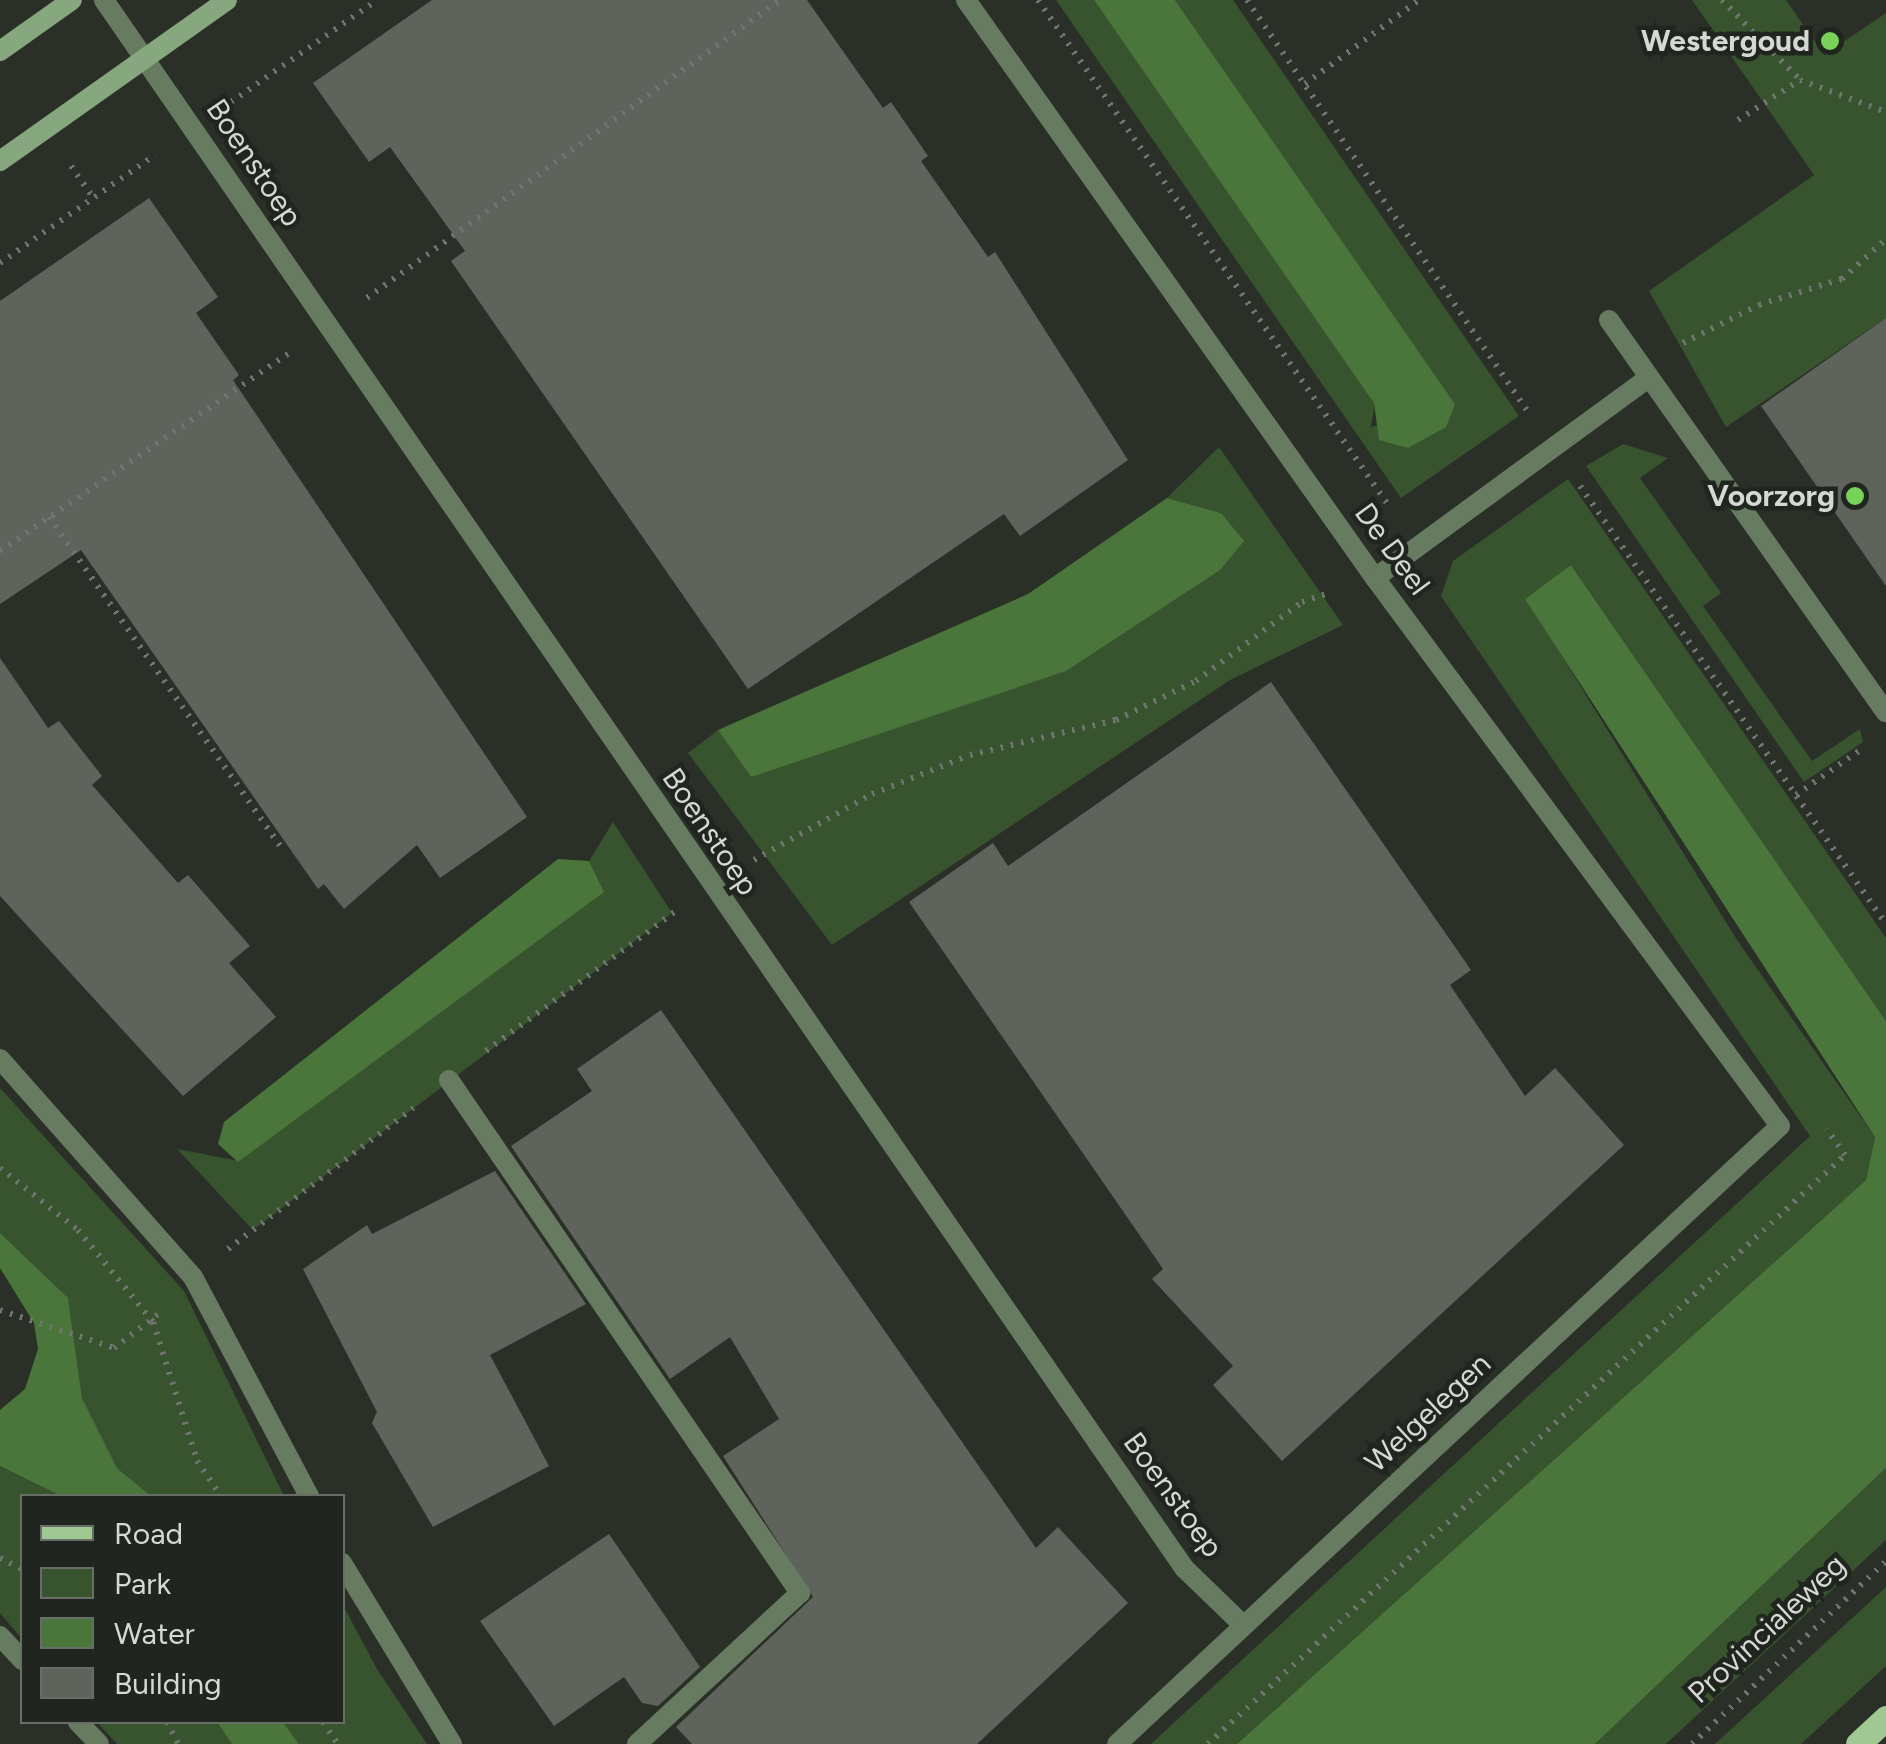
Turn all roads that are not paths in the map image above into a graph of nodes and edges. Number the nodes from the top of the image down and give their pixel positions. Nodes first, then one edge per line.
1 (72, 0) edge
2 (104, 0) edge
3 (226, 0) edge
4 (966, 0) edge
5 (0, 51) edge
6 (145, 57) junction
7 (0, 161) edge
8 (1610, 320) dead end
9 (1648, 379) junction
10 (1376, 578) junction
11 (1886, 712) edge
12 (0, 1058) edge
13 (449, 1080) dead end
14 (1780, 1126) joint
15 (308, 1494) edge
16 (345, 1568) edge
17 (1244, 1626) junction
18 (0, 1636) edge
19 (20, 1658) edge
20 (1886, 1718) edge
21 (80, 1724) edge
22 (99, 1744) edge
23 (452, 1744) edge
24 (636, 1744) edge
25 (1116, 1744) edge
26 (1858, 1744) edge

1 - 5 street
2 - 6 street, Boenstoep
3 - 6 street
4 - 10 street, De Deel
6 - 7 street
6 - 17 street, Boenstoep
8 - 9 street
9 - 10 street
9 - 11 street
10 - 14 street, De Deel
12 - 15 street
13 - 24 street
14 - 17 street, Welgelegen
16 - 23 street
17 - 25 street, Welgelegen
18 - 19 street
20 - 26 main road
21 - 22 street

